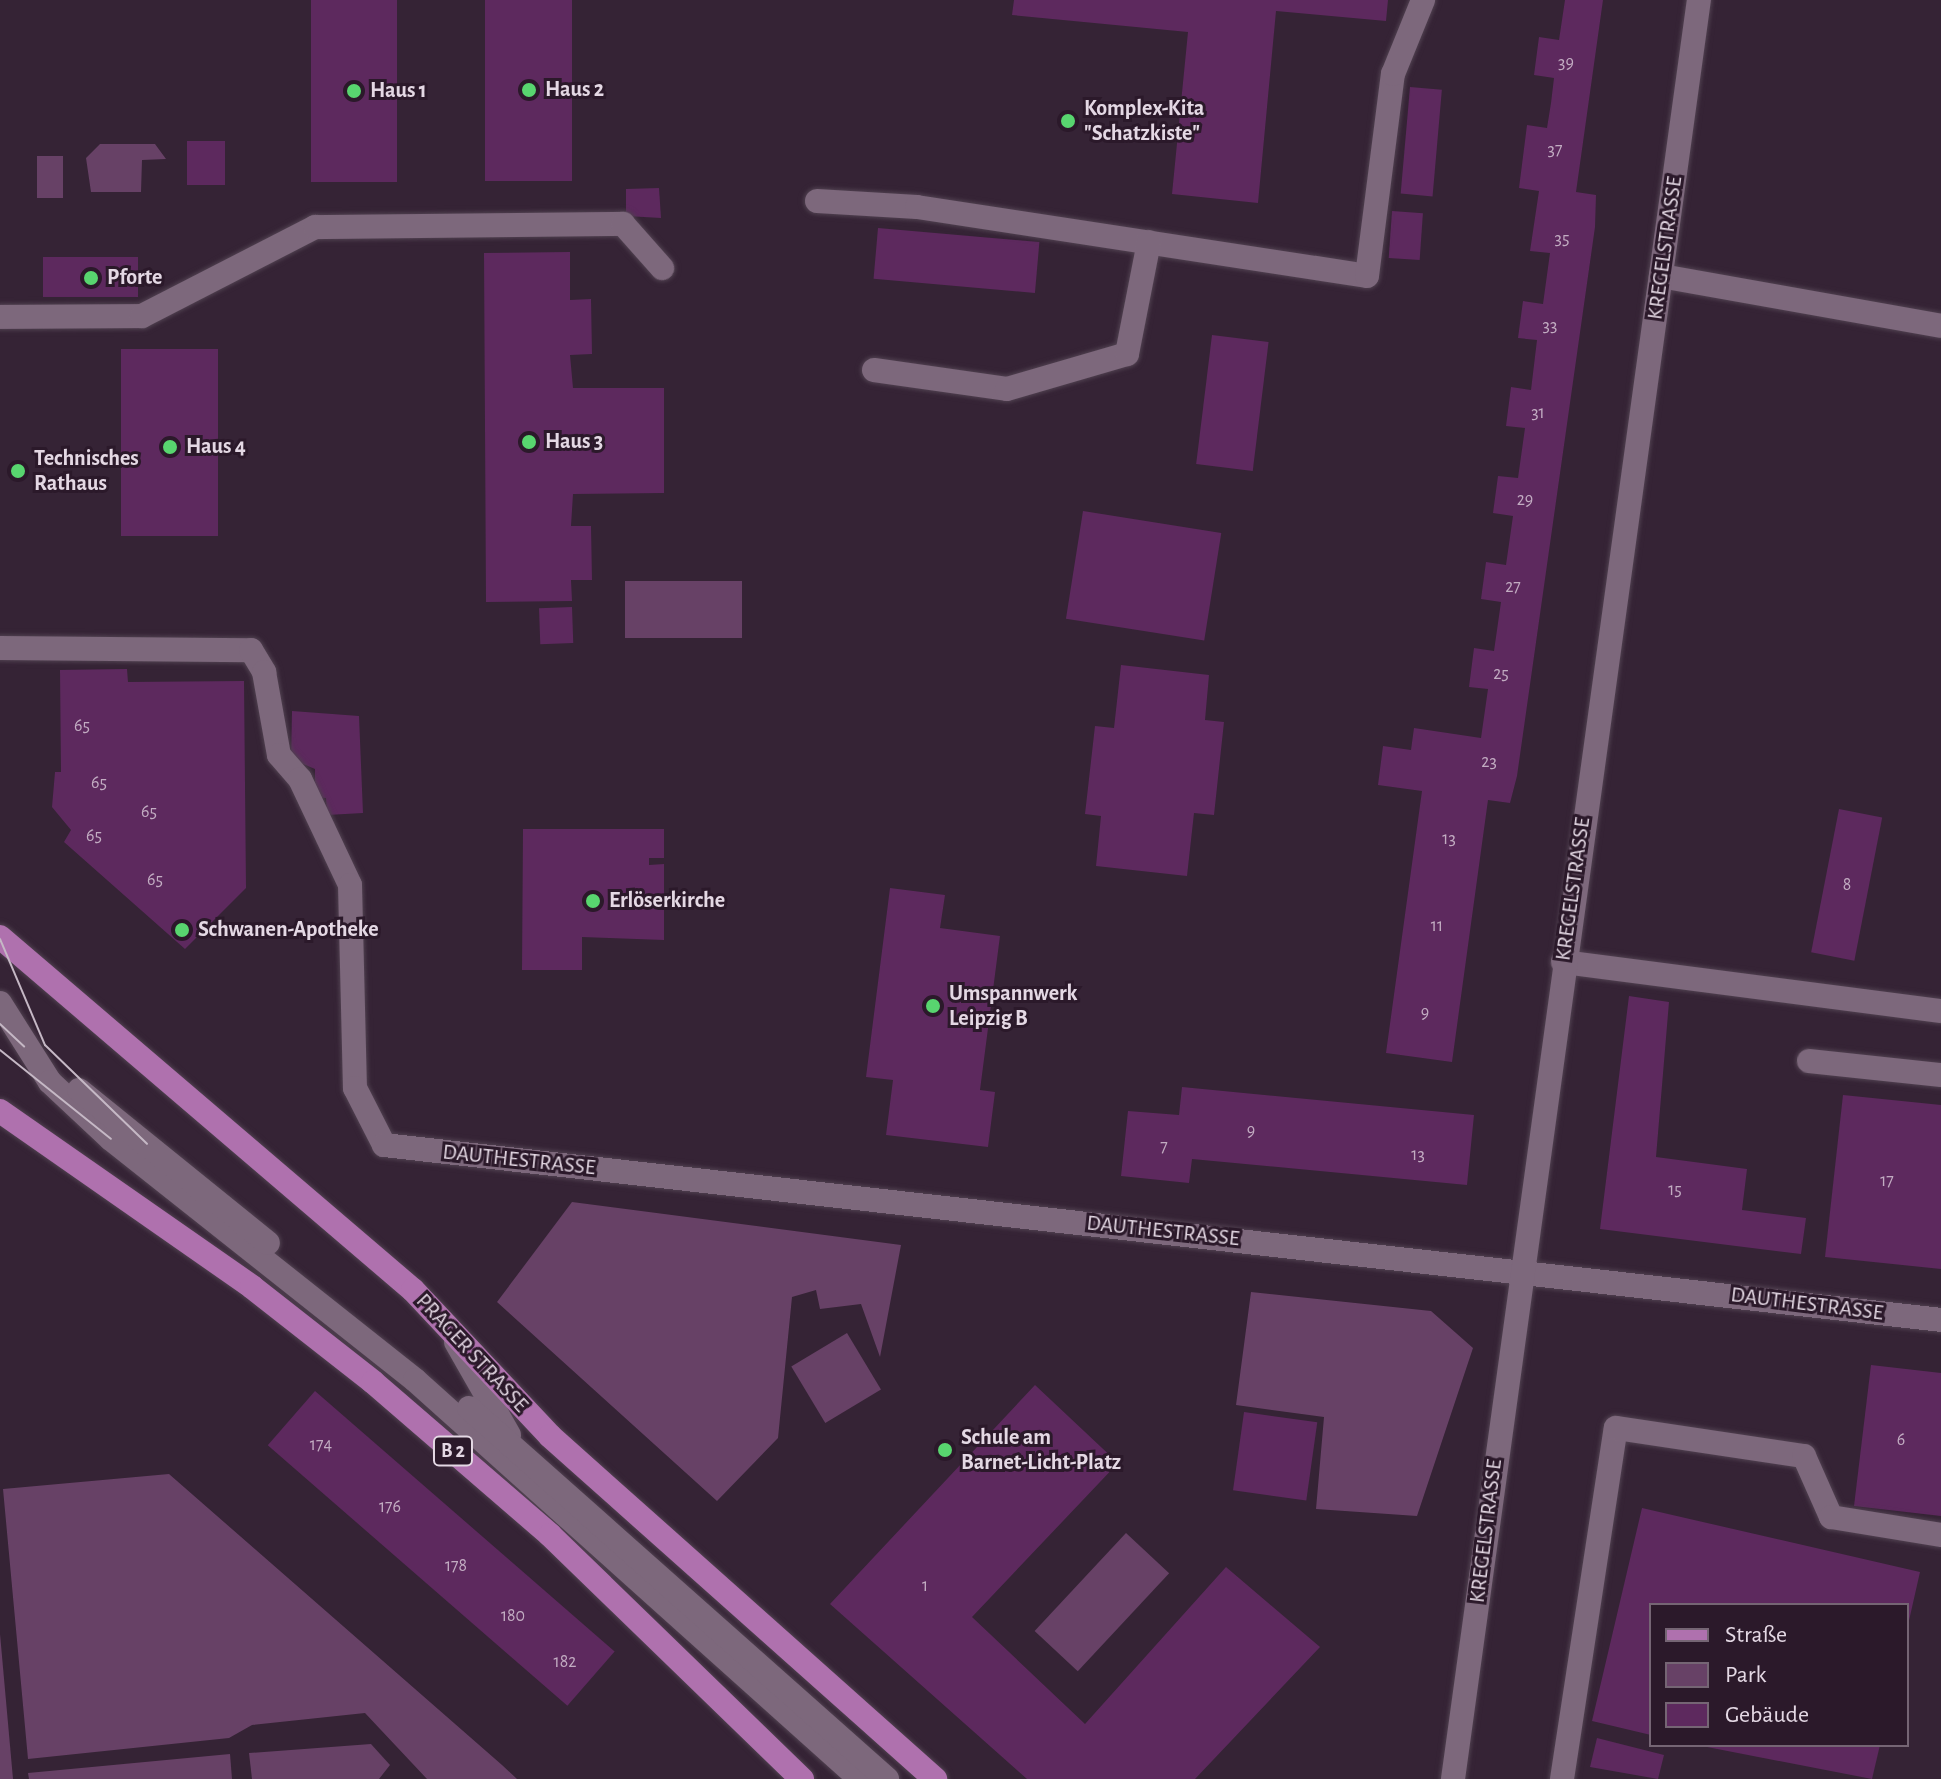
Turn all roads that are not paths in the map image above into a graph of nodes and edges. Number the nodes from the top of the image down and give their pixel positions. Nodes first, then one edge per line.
1 (1423, 0) edge
2 (1699, 0) edge
3 (817, 201) dead end
4 (1149, 242) junction
5 (662, 268) dead end
6 (1661, 276) junction
7 (0, 317) edge
8 (1941, 326) edge
9 (874, 370) dead end
10 (0, 648) edge
11 (0, 937) edge
12 (1563, 962) junction
13 (0, 1003) edge
14 (1941, 1011) edge
15 (24, 1046) junction
16 (1809, 1061) dead end
17 (1941, 1075) edge
18 (6, 1121) edge
19 (1519, 1271) junction
20 (252, 1287) junction
21 (441, 1317) junction
22 (1941, 1320) edge
23 (415, 1380) junction
24 (516, 1447) junction
25 (1941, 1535) edge
26 (802, 1779) edge
27 (860, 1779) edge
28 (887, 1779) edge
29 (935, 1779) edge
30 (1453, 1779) edge
31 (1562, 1779) edge

1 - 4 street
2 - 6 street, KREGELSTRASSE
3 - 4 street
4 - 9 street
5 - 7 street
6 - 8 street
6 - 12 street, KREGELSTRASSE
10 - 19 street, DAUTHESTRASSE
11 - 21 main road, PRAGER STRASSE
12 - 14 street
12 - 19 street, KREGELSTRASSE
13 - 15 street
15 - 23 street
15 - 24 street
16 - 17 street
18 - 20 main road, B 2
19 - 22 street, DAUTHESTRASSE
19 - 30 street, KREGELSTRASSE
20 - 23 street
20 - 26 main road, B 2
21 - 24 street
21 - 29 main road, PRAGER STRASSE
23 - 27 street
24 - 28 street
25 - 31 street

